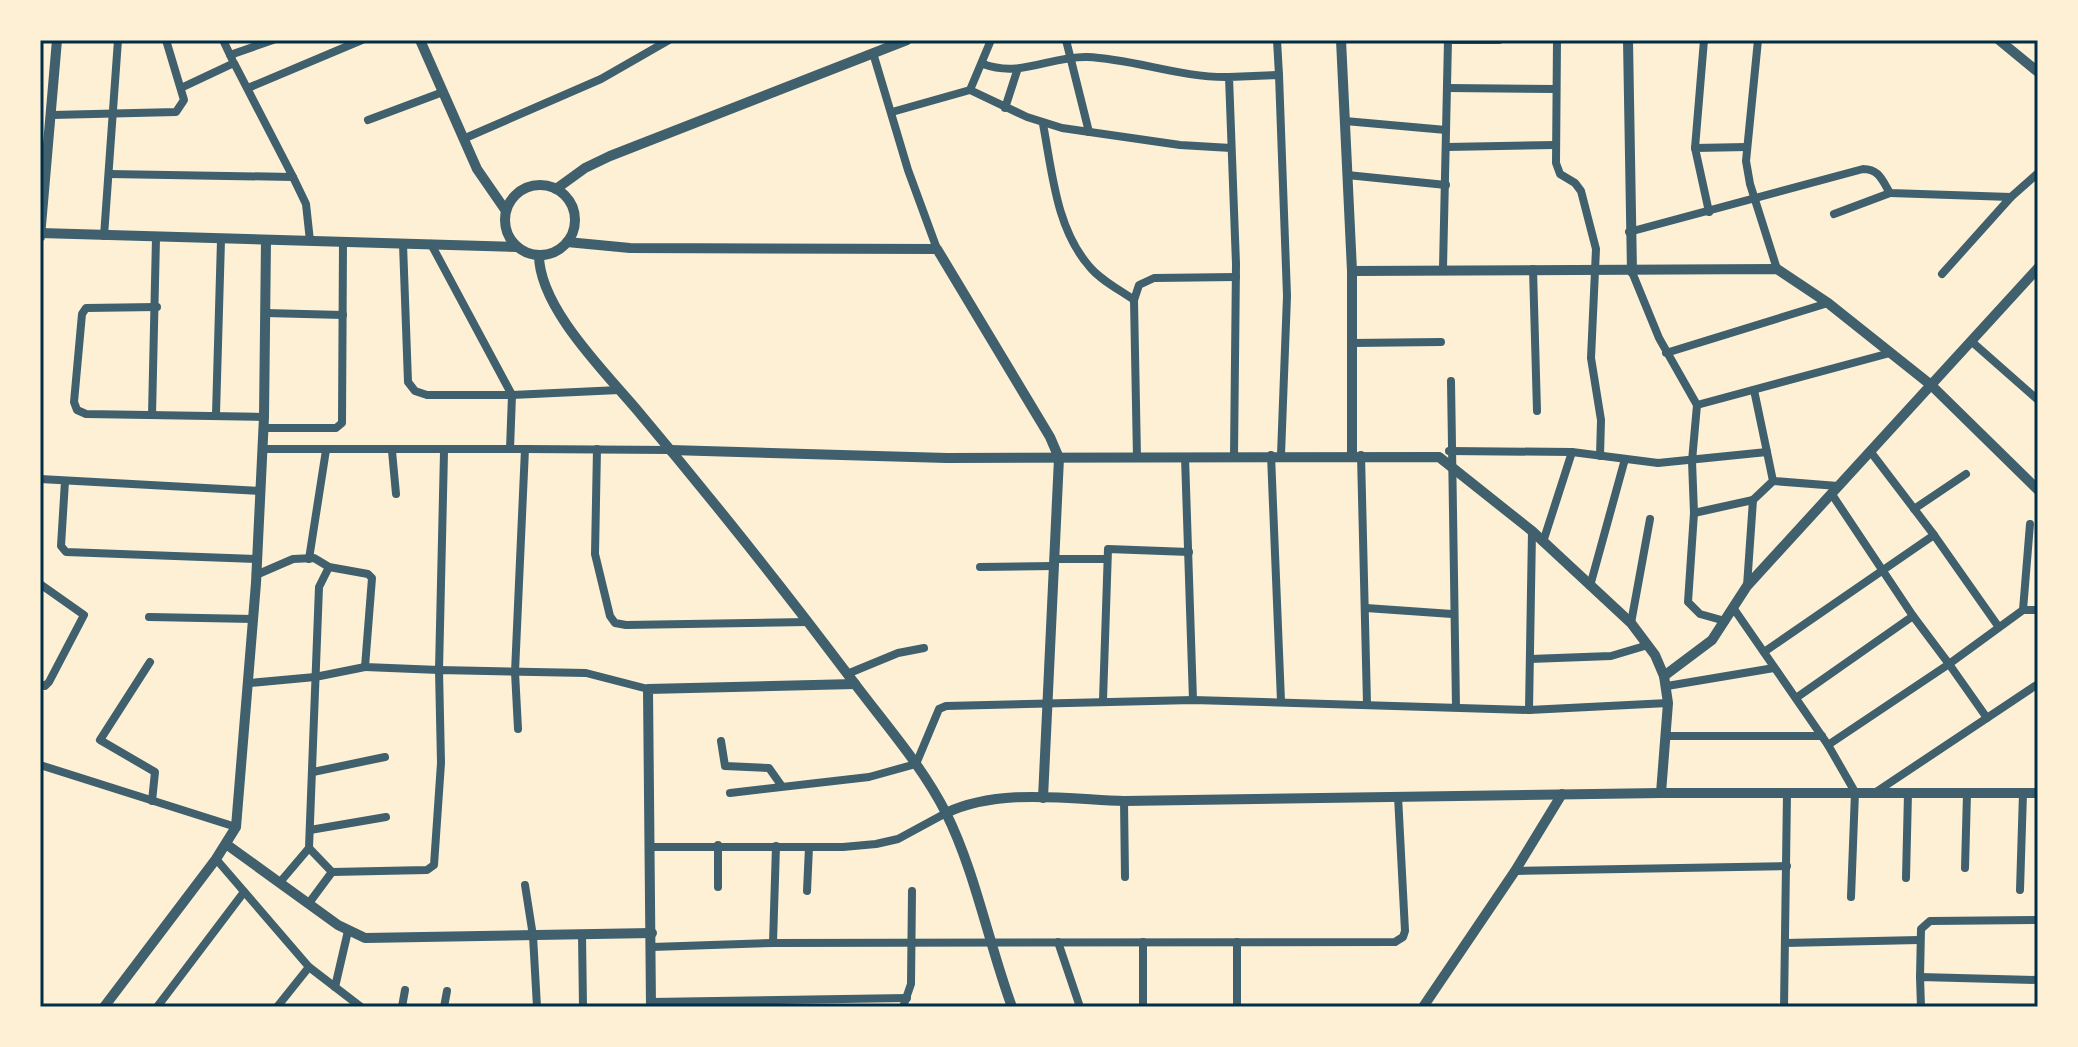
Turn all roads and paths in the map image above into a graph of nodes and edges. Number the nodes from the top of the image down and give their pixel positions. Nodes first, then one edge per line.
1 (57, 40) edge
2 (118, 40) edge
3 (166, 40) edge
4 (223, 40) edge
5 (273, 40) edge
6 (362, 40) edge
7 (420, 40) edge
8 (669, 40) edge
9 (907, 40) edge
10 (991, 40) edge
11 (1066, 40) edge
12 (1277, 40) edge
13 (1341, 40) edge
14 (1448, 40) edge
15 (1499, 40) edge
16 (1557, 40) edge
17 (1628, 40) edge
18 (1704, 40) edge
19 (1758, 40) edge
20 (1999, 40) edge
21 (873, 53) junction
22 (1071, 57) junction
23 (232, 59) junction
24 (983, 64) junction
25 (1017, 71) junction
26 (2038, 72) edge
27 (1279, 75) junction
28 (1229, 77) junction
29 (183, 87) junction
30 (248, 88) junction
31 (1447, 88) junction
32 (1556, 89) junction
33 (970, 90) junction
34 (443, 92) junction
35 (1005, 108) junction
36 (892, 112) junction
37 (52, 115) junction
38 (113, 115) junction
39 (368, 120) dead end
40 (1345, 121) junction
41 (1043, 124) junction
42 (1446, 130) junction
43 (1089, 132) junction
44 (463, 139) junction
45 (1555, 145) junction
46 (1447, 147) junction
47 (1747, 147) junction
48 (1231, 148) junction
49 (1695, 148) junction
50 (44, 170) edge
51 (2038, 173) edge
52 (109, 174) junction
53 (1347, 175) junction
54 (293, 177) junction
55 (1446, 185) junction
56 (556, 189) junction
57 (1890, 193) junction
58 (2011, 197) junction
59 (1754, 198) junction
60 (506, 211) junction
61 (1709, 212) junction
62 (1834, 214) dead end
63 (1629, 232) junction
64 (40, 235) edge
65 (104, 236) junction
66 (156, 238) junction
67 (221, 240) junction
68 (266, 240) junction
69 (310, 241) junction
70 (343, 242) junction
71 (567, 242) junction
72 (403, 244) junction
73 (431, 244) junction
74 (517, 247) junction
75 (937, 249) junction
76 (539, 255) junction
77 (1443, 268) junction
78 (2038, 268) edge
79 (1533, 269) junction
80 (1777, 269) junction
81 (1595, 270) junction
82 (1352, 271) junction
83 (1632, 272) junction
84 (1942, 274) dead end
85 (1236, 277) junction
86 (1134, 300) junction
87 (1828, 303) junction
88 (157, 307) junction
89 (265, 313) junction
90 (343, 315) junction
91 (1971, 341) junction
92 (1441, 342) dead end
93 (1352, 343) junction
94 (1666, 353) junction
95 (1890, 353) junction
96 (1451, 381) dead end
97 (1931, 385) junction
98 (619, 390) junction
99 (1754, 390) junction
100 (512, 395) junction
101 (2038, 400) edge
102 (1697, 405) junction
103 (1537, 411) dead end
104 (216, 414) junction
105 (152, 415) junction
106 (264, 422) junction
107 (263, 449) junction
108 (510, 449) junction
109 (525, 449) junction
110 (597, 449) junction
111 (326, 450) junction
112 (670, 450) junction
113 (392, 451) junction
114 (1870, 451) junction
115 (444, 452) junction
116 (1572, 452) junction
117 (1767, 452) junction
118 (1276, 455) junction
119 (1357, 455) junction
120 (1234, 456) junction
121 (1600, 456) junction
122 (1185, 457) junction
123 (1449, 457) junction
124 (1059, 458) junction
125 (1137, 458) junction
126 (1625, 459) junction
127 (1692, 461) junction
128 (1966, 474) dead end
129 (40, 479) edge
130 (65, 481) junction
131 (1773, 481) junction
132 (1835, 490) junction
133 (2038, 490) edge
134 (261, 491) junction
135 (396, 494) dead end
136 (1753, 500) junction
137 (1914, 509) junction
138 (1694, 513) junction
139 (1650, 519) dead end
140 (2030, 524) dead end
141 (1532, 531) junction
142 (1934, 535) junction
143 (1543, 542) junction
144 (1189, 552) junction
145 (257, 559) junction
146 (309, 559) junction
147 (1107, 559) junction
148 (1055, 563) junction
149 (329, 567) junction
150 (980, 567) dead end
151 (1881, 569) junction
152 (256, 575) junction
153 (40, 584) edge
154 (1590, 586) junction
155 (1747, 586) junction
156 (1366, 608) junction
157 (1734, 609) junction
158 (2023, 610) junction
159 (2038, 610) edge
160 (1452, 614) junction
161 (1913, 616) junction
162 (149, 617) dead end
163 (254, 619) junction
164 (1725, 621) junction
165 (808, 622) junction
166 (1631, 623) junction
167 (1998, 626) junction
168 (1648, 645) junction
169 (924, 648) dead end
170 (1764, 652) junction
171 (1530, 659) junction
172 (150, 662) dead end
173 (1949, 664) junction
174 (365, 667) junction
175 (1774, 668) junction
176 (439, 670) junction
177 (515, 672) junction
178 (847, 674) junction
179 (315, 677) junction
180 (1666, 681) junction
181 (250, 683) junction
182 (40, 684) edge
183 (855, 684) junction
184 (2038, 684) edge
185 (648, 689) junction
186 (1796, 698) junction
187 (1103, 700) junction
188 (1193, 700) junction
189 (1281, 701) junction
190 (1668, 703) junction
191 (1045, 704) junction
192 (1367, 704) junction
193 (1456, 707) junction
194 (1529, 710) junction
195 (1987, 718) junction
196 (518, 729) dead end
197 (1667, 736) junction
198 (1822, 736) junction
199 (721, 741) dead end
200 (1828, 745) junction
201 (385, 757) dead end
202 (916, 764) junction
203 (40, 765) edge
204 (313, 772) junction
205 (781, 785) junction
206 (1855, 792) junction
207 (730, 793) dead end
208 (1661, 793) junction
209 (1787, 793) junction
210 (1875, 793) junction
211 (1908, 793) junction
212 (1967, 793) junction
213 (2023, 793) junction
214 (2038, 793) edge
215 (1562, 794) junction
216 (1398, 796) junction
217 (1043, 798) junction
218 (152, 801) junction
219 (1124, 801) junction
220 (946, 813) junction
221 (386, 817) dead end
222 (236, 827) junction
223 (310, 830) junction
224 (226, 844) junction
225 (718, 845) junction
226 (776, 846) junction
227 (651, 847) junction
228 (809, 847) junction
229 (309, 848) junction
230 (216, 859) junction
231 (1787, 866) junction
232 (1965, 868) dead end
233 (1515, 871) junction
234 (332, 872) junction
235 (1125, 877) dead end
236 (1906, 878) dead end
237 (281, 881) junction
238 (525, 885) dead end
239 (718, 887) dead end
240 (2020, 890) dead end
241 (807, 891) dead end
242 (912, 891) dead end
243 (244, 892) junction
244 (1851, 897) dead end
245 (309, 903) junction
246 (2038, 920) edge
247 (348, 931) junction
248 (652, 933) junction
249 (582, 934) junction
250 (533, 936) junction
251 (1919, 940) junction
252 (1058, 942) junction
253 (1143, 942) junction
254 (1237, 942) junction
255 (773, 943) junction
256 (1785, 943) junction
257 (912, 944) junction
258 (989, 945) junction
259 (652, 947) junction
260 (309, 967) junction
261 (1920, 977) junction
262 (2038, 980) edge
263 (335, 987) junction
264 (405, 990) dead end
265 (447, 991) dead end
266 (905, 1002) edge
267 (651, 1004) edge
268 (700, 1004) edge
269 (756, 1004) edge
270 (104, 1007) edge
271 (157, 1007) edge
272 (277, 1007) edge
273 (361, 1007) edge
274 (402, 1007) edge
275 (444, 1007) edge
276 (537, 1007) edge
277 (583, 1007) edge
278 (1012, 1007) edge
279 (1080, 1007) edge
280 (1143, 1007) edge
281 (1237, 1007) edge
282 (1423, 1007) edge
283 (1784, 1007) edge
284 (1921, 1007) edge

1 - 37 street
2 - 38 street
3 - 29 street
4 - 23 street
5 - 23 street
6 - 30 street
7 - 34 street
8 - 44 street
9 - 21 street
10 - 24 street
11 - 22 street
12 - 27 street
13 - 40 street
14 - 15 street
14 - 31 street
16 - 32 street
17 - 63 street
18 - 49 street
19 - 47 street
20 - 26 street
21 - 36 street
21 - 56 street
22 - 25 street
22 - 28 street
22 - 43 street
23 - 29 street
23 - 30 street
24 - 25 street
24 - 33 street
25 - 35 street
27 - 28 street
27 - 118 street
28 - 48 street
29 - 38 street
30 - 54 street
31 - 32 street
31 - 42 street
32 - 45 street
33 - 35 street
33 - 36 street
34 - 39 street
34 - 44 street
35 - 41 street
36 - 75 street
37 - 38 street
37 - 50 street
38 - 52 street
40 - 42 street
40 - 53 street
41 - 43 street
41 - 86 street
42 - 46 street
43 - 48 street
44 - 60 street
45 - 46 street
45 - 81 street
46 - 55 street
47 - 49 street
47 - 59 street
48 - 85 street
49 - 61 street
50 - 64 street
51 - 58 street
52 - 54 street
52 - 65 street
53 - 55 street
53 - 82 street
54 - 69 street
55 - 77 street
56 - 60 street
56 - 71 street
57 - 58 street
57 - 59 street
57 - 62 street
58 - 84 street
59 - 61 street
59 - 80 street
60 - 74 street
61 - 63 street
63 - 83 street
64 - 65 street
65 - 66 street
66 - 67 street
66 - 88 street
67 - 68 street
67 - 104 street
68 - 69 street
68 - 89 street
69 - 70 street
70 - 72 street
70 - 90 street
71 - 75 street
71 - 76 street
72 - 73 street
72 - 100 street
73 - 74 street
73 - 100 street
74 - 76 street
75 - 124 street
76 - 98 street
77 - 79 street
77 - 82 street
78 - 91 street
79 - 81 street
79 - 103 street
80 - 83 street
80 - 87 street
81 - 83 street
81 - 121 street
82 - 93 street
83 - 94 street
85 - 86 street
85 - 120 street
86 - 125 street
87 - 94 street
87 - 95 street
88 - 105 street
88 - 105 street
89 - 90 street
89 - 106 street
90 - 106 street
91 - 97 street
91 - 101 street
92 - 93 street
93 - 119 street
94 - 102 street
95 - 97 street
95 - 99 street
96 - 123 street
97 - 114 street
97 - 133 street
98 - 100 street
98 - 112 street
99 - 102 street
99 - 117 street
100 - 108 street
102 - 127 street
104 - 105 street
104 - 106 street
106 - 107 street
107 - 111 street
107 - 134 street
108 - 109 street
108 - 115 street
109 - 110 street
109 - 177 street
110 - 112 street
110 - 165 street
111 - 113 street
111 - 146 street
112 - 124 street
112 - 165 street
113 - 115 street
113 - 135 street
114 - 132 street
114 - 137 street
115 - 176 street
116 - 121 street
116 - 123 street
116 - 143 street
117 - 127 street
117 - 131 street
118 - 119 street
118 - 120 street
118 - 189 street
119 - 123 street
119 - 156 street
120 - 122 street
121 - 126 street
122 - 125 street
122 - 144 street
123 - 141 street
123 - 160 street
124 - 125 street
124 - 148 street
126 - 127 street
126 - 154 street
127 - 138 street
128 - 137 street
129 - 130 street
130 - 134 street
130 - 145 street
131 - 132 street
131 - 136 street
132 - 151 street
132 - 155 street
134 - 145 street
136 - 138 street
136 - 155 street
137 - 142 street
138 - 164 street
139 - 166 street
140 - 158 street
141 - 143 street
141 - 171 street
142 - 151 street
142 - 167 street
143 - 154 street
144 - 147 street
144 - 188 street
145 - 152 street
146 - 149 street
146 - 152 street
147 - 148 street
147 - 187 street
148 - 150 street
148 - 191 street
149 - 174 street
149 - 179 street
151 - 161 street
151 - 170 street
152 - 163 street
153 - 182 street
154 - 166 street
155 - 157 street
156 - 160 street
156 - 192 street
157 - 164 street
157 - 170 street
158 - 159 street
158 - 167 street
160 - 193 street
161 - 173 street
161 - 186 street
162 - 163 street
163 - 181 street
164 - 180 street
165 - 178 street
166 - 168 street
167 - 173 street
168 - 171 street
168 - 180 street
169 - 178 street
170 - 175 street
171 - 194 street
172 - 218 street
173 - 195 street
173 - 200 street
174 - 176 street
174 - 179 street
175 - 180 street
175 - 186 street
176 - 177 street
176 - 234 street
177 - 185 street
177 - 196 street
178 - 183 street
179 - 181 street
179 - 204 street
180 - 190 street
181 - 222 street
183 - 185 street
183 - 202 street
184 - 195 street
185 - 227 street
186 - 198 street
187 - 188 street
187 - 191 street
188 - 189 street
189 - 192 street
190 - 194 street
190 - 197 street
191 - 202 street
191 - 217 street
192 - 193 street
193 - 194 street
195 - 210 street
197 - 198 street
197 - 208 street
198 - 200 street
199 - 205 street
200 - 206 street
201 - 204 street
202 - 205 street
202 - 220 street
203 - 218 street
204 - 223 street
205 - 207 street
206 - 209 street
206 - 210 street
206 - 244 street
208 - 209 street
208 - 215 street
209 - 231 street
210 - 211 street
211 - 212 street
211 - 236 street
212 - 213 street
212 - 232 street
213 - 214 street
213 - 240 street
215 - 216 street
215 - 233 street
216 - 219 street
216 - 254 street
217 - 219 street
217 - 220 street
218 - 222 street
219 - 235 street
220 - 228 street
220 - 258 street
221 - 223 street
222 - 224 street
223 - 229 street
224 - 230 street
224 - 237 street
225 - 226 street
225 - 227 street
225 - 239 street
226 - 228 street
226 - 255 street
227 - 248 street
228 - 241 street
229 - 234 street
229 - 237 street
230 - 243 street
230 - 270 street
231 - 233 street
231 - 256 street
233 - 282 street
234 - 245 street
237 - 245 street
238 - 250 street
242 - 257 street
243 - 260 street
243 - 271 street
245 - 247 street
246 - 251 street
247 - 250 street
247 - 263 street
248 - 249 street
248 - 259 street
249 - 250 street
249 - 277 street
250 - 276 street
251 - 256 street
251 - 261 street
252 - 253 street
252 - 258 street
252 - 279 street
253 - 254 street
253 - 280 street
254 - 281 street
255 - 257 street
255 - 259 street
256 - 283 street
257 - 258 street
257 - 266 street
258 - 278 street
259 - 267 street
260 - 263 street
260 - 272 street
261 - 262 street
261 - 284 street
263 - 273 street
264 - 274 street
265 - 275 street
266 - 269 street
267 - 268 street
268 - 269 street

